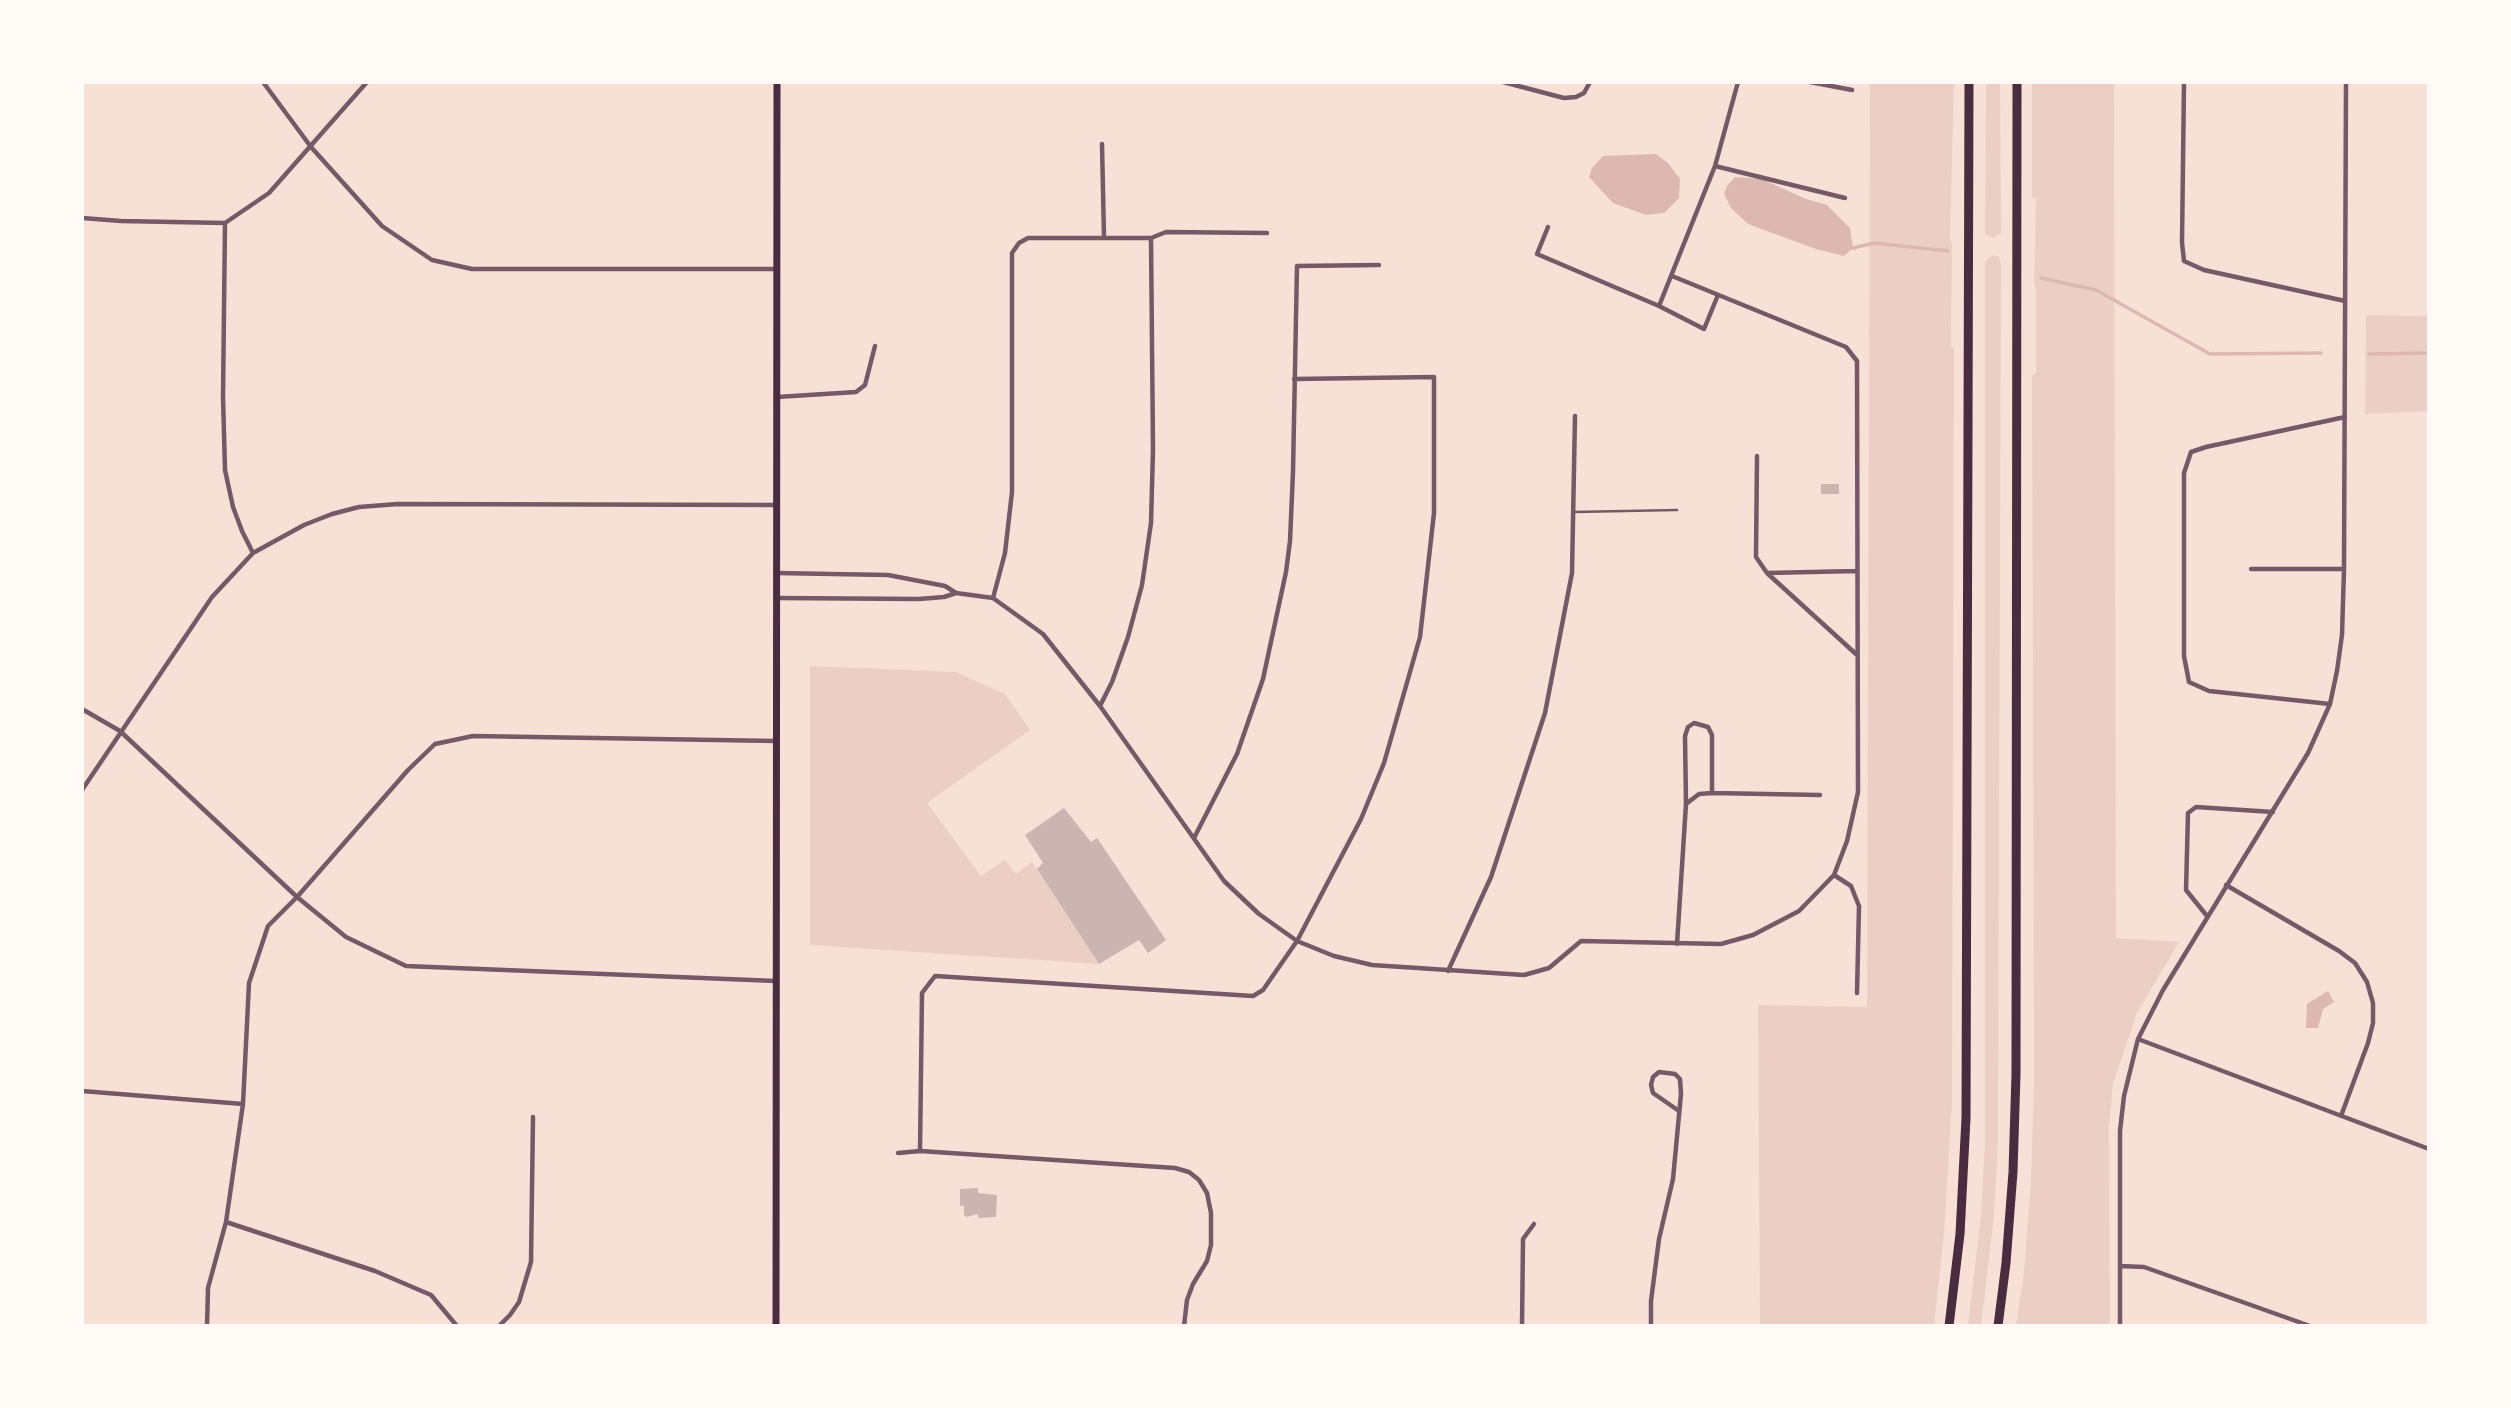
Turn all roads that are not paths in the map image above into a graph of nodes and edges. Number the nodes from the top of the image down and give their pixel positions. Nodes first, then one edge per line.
1 (263, 82) edge
2 (367, 82) edge
3 (777, 82) edge
4 (1503, 82) edge
5 (1590, 82) edge
6 (1738, 82) edge
7 (1810, 82) edge
8 (1969, 82) edge
9 (2017, 82) edge
10 (2183, 82) edge
11 (2346, 82) edge
12 (1852, 90) dead end
13 (1102, 144) dead end
14 (311, 147) junction
15 (1715, 166) junction
16 (1844, 198) dead end
17 (82, 218) edge
18 (225, 223) junction
19 (1548, 227) dead end
20 (1267, 233) dead end
21 (1104, 237) junction
22 (1151, 238) junction
23 (1379, 265) dead end
24 (777, 269) junction
25 (1672, 276) junction
26 (1718, 295) junction
27 (2345, 300) junction
28 (1659, 306) junction
29 (875, 345) dead end
30 (1294, 379) junction
31 (777, 397) junction
32 (1575, 416) dead end
33 (2344, 417) junction
34 (1757, 456) dead end
35 (777, 505) junction
36 (1677, 510) dead end
37 (1574, 512) junction
38 (253, 553) junction
39 (2252, 569) dead end
40 (2344, 569) junction
41 (1856, 571) junction
42 (776, 573) junction
43 (1767, 573) junction
44 (956, 593) junction
45 (776, 598) junction
46 (992, 598) junction
47 (1856, 655) junction
48 (2330, 704) junction
49 (1100, 706) junction
50 (82, 709) edge
51 (120, 731) junction
52 (776, 741) junction
53 (82, 790) edge
54 (1712, 793) junction
55 (1820, 795) dead end
56 (1686, 804) junction
57 (2274, 812) junction
58 (1194, 838) junction
59 (1834, 875) junction
60 (2226, 885) junction
61 (297, 897) junction
62 (2207, 916) junction
63 (1297, 941) junction
64 (1677, 944) junction
65 (1448, 971) junction
66 (776, 981) junction
67 (1857, 993) dead end
68 (2138, 1040) junction
69 (82, 1091) edge
70 (243, 1104) junction
71 (1679, 1111) junction
72 (2341, 1116) junction
73 (533, 1117) dead end
74 (2429, 1149) edge
75 (920, 1151) junction
76 (898, 1153) dead end
77 (226, 1222) junction
78 (1534, 1224) dead end
79 (2120, 1266) junction
80 (207, 1326) edge
81 (457, 1326) edge
82 (499, 1326) edge
83 (776, 1326) edge
84 (1184, 1326) edge
85 (1522, 1326) edge
86 (1651, 1326) edge
87 (1949, 1326) edge
88 (1998, 1326) edge
89 (2120, 1326) edge
90 (2309, 1326) edge

1 - 14 street
2 - 14 street
3 - 24 main road
4 - 5 street
6 - 15 street
7 - 12 street
8 - 87 highway
9 - 88 highway
10 - 27 street
11 - 27 street
13 - 21 street
14 - 18 street
14 - 24 street
15 - 16 street
15 - 25 street
17 - 18 street
18 - 38 street
19 - 28 street
20 - 22 street
21 - 22 street
21 - 46 street
22 - 49 street
23 - 30 street
24 - 31 main road
25 - 26 street
25 - 28 street
26 - 28 street
26 - 41 street
27 - 33 street
29 - 31 street
30 - 58 street
30 - 63 street
31 - 35 main road
32 - 37 street
33 - 40 street
33 - 48 street
34 - 43 street
35 - 38 street
35 - 42 main road
36 - 37 lane
37 - 65 street
38 - 51 street
39 - 40 street
40 - 48 street
41 - 43 street
41 - 47 street
42 - 44 street
42 - 45 main road
43 - 47 street
44 - 45 street
44 - 46 street
45 - 52 main road
46 - 49 street
47 - 59 street
48 - 57 street
49 - 58 street
50 - 51 street
51 - 53 street
51 - 61 street
52 - 61 street
52 - 66 main road
54 - 55 street
54 - 56 street
54 - 56 street
56 - 64 street
57 - 60 street
57 - 62 street
58 - 63 street
59 - 64 street
59 - 67 street
60 - 62 street
60 - 72 street
61 - 66 street
61 - 70 street
62 - 68 street
63 - 65 street
63 - 75 street
64 - 65 street
66 - 83 main road
68 - 72 street
68 - 79 street
69 - 70 street
70 - 77 street
71 - 71 street
71 - 86 street
72 - 74 street
73 - 82 street
75 - 76 street
75 - 84 street
77 - 80 street
77 - 81 street
78 - 85 street
79 - 89 street
79 - 90 street

